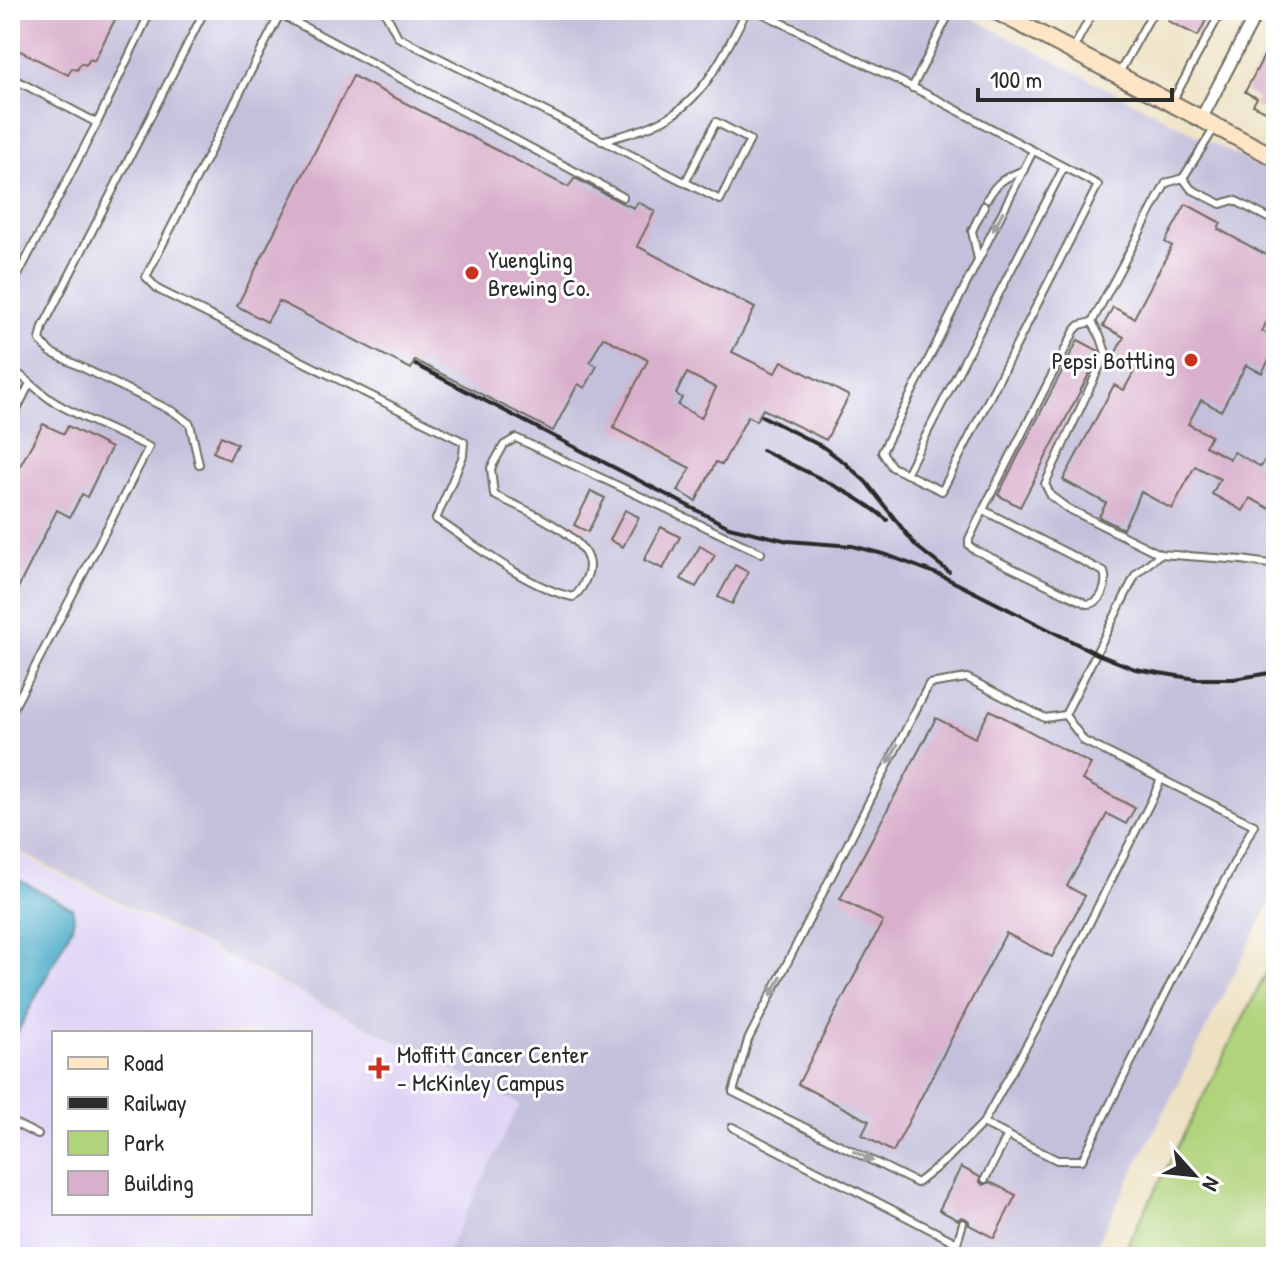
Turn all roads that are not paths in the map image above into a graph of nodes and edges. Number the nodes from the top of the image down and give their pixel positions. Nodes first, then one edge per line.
1 (151, 10) edge
2 (205, 10) edge
3 (272, 10) edge
4 (384, 10) edge
5 (747, 10) edge
6 (756, 10) edge
7 (951, 10) edge
8 (994, 10) edge
9 (1094, 10) edge
10 (1154, 10) edge
11 (1222, 10) edge
12 (1258, 10) edge
13 (1269, 10) edge
14 (281, 12) edge
15 (1276, 14) edge
16 (1072, 51) junction
17 (1118, 75) junction
18 (10, 77) edge
19 (912, 88) junction
20 (1171, 103) junction
21 (1208, 122) junction
22 (97, 123) junction
23 (601, 141) junction
24 (1033, 151) junction
25 (1276, 158) edge
26 (1064, 167) junction
27 (1024, 170) junction
28 (1183, 178) junction
29 (685, 183) junction
30 (623, 197) dead end
31 (1276, 222) edge
32 (979, 260) junction
33 (10, 271) edge
34 (1092, 322) junction
35 (10, 369) edge
36 (30, 383) junction
37 (10, 423) edge
38 (199, 464) dead end
39 (906, 474) junction
40 (983, 510) junction
41 (761, 553) dead end
42 (1160, 554) junction
43 (1276, 565) edge
44 (10, 715) edge
45 (1065, 715) junction
46 (1161, 779) junction
47 (10, 1121) edge
48 (983, 1123) junction
49 (732, 1127) dead end
50 (38, 1135) dead end
51 (1008, 1135) junction
52 (985, 1179) dead end
53 (963, 1223) dead end
54 (957, 1243) junction
55 (957, 1257) edge

1 - 22 lane
2 - 38 lane
3 - 14 lane
4 - 23 lane
5 - 23 lane
6 - 19 lane
7 - 19 lane
8 - 16 main road
9 - 16 lane
10 - 17 lane
11 - 20 lane
12 - 21 street
13 - 15 lane
14 - 30 lane
14 - 41 lane
16 - 17 main road
17 - 20 main road
18 - 22 lane
19 - 24 lane
20 - 21 main road
21 - 25 main road
21 - 28 lane
22 - 33 lane
23 - 29 lane
24 - 26 lane
24 - 27 lane
26 - 39 lane
26 - 39 lane
27 -> 32 lane
27 - 32 lane
28 - 31 lane
28 - 34 lane
29 - 29 lane
32 - 39 lane
34 - 40 lane
34 - 42 lane
35 - 36 lane
36 - 37 lane
36 - 44 lane
40 - 40 lane
42 - 43 lane
42 - 45 lane
45 - 46 lane
45 -> 48 lane
46 - 48 lane
46 - 51 lane
47 - 50 lane
48 - 51 lane
49 - 54 lane
51 - 52 lane
53 - 54 lane
54 - 55 lane

